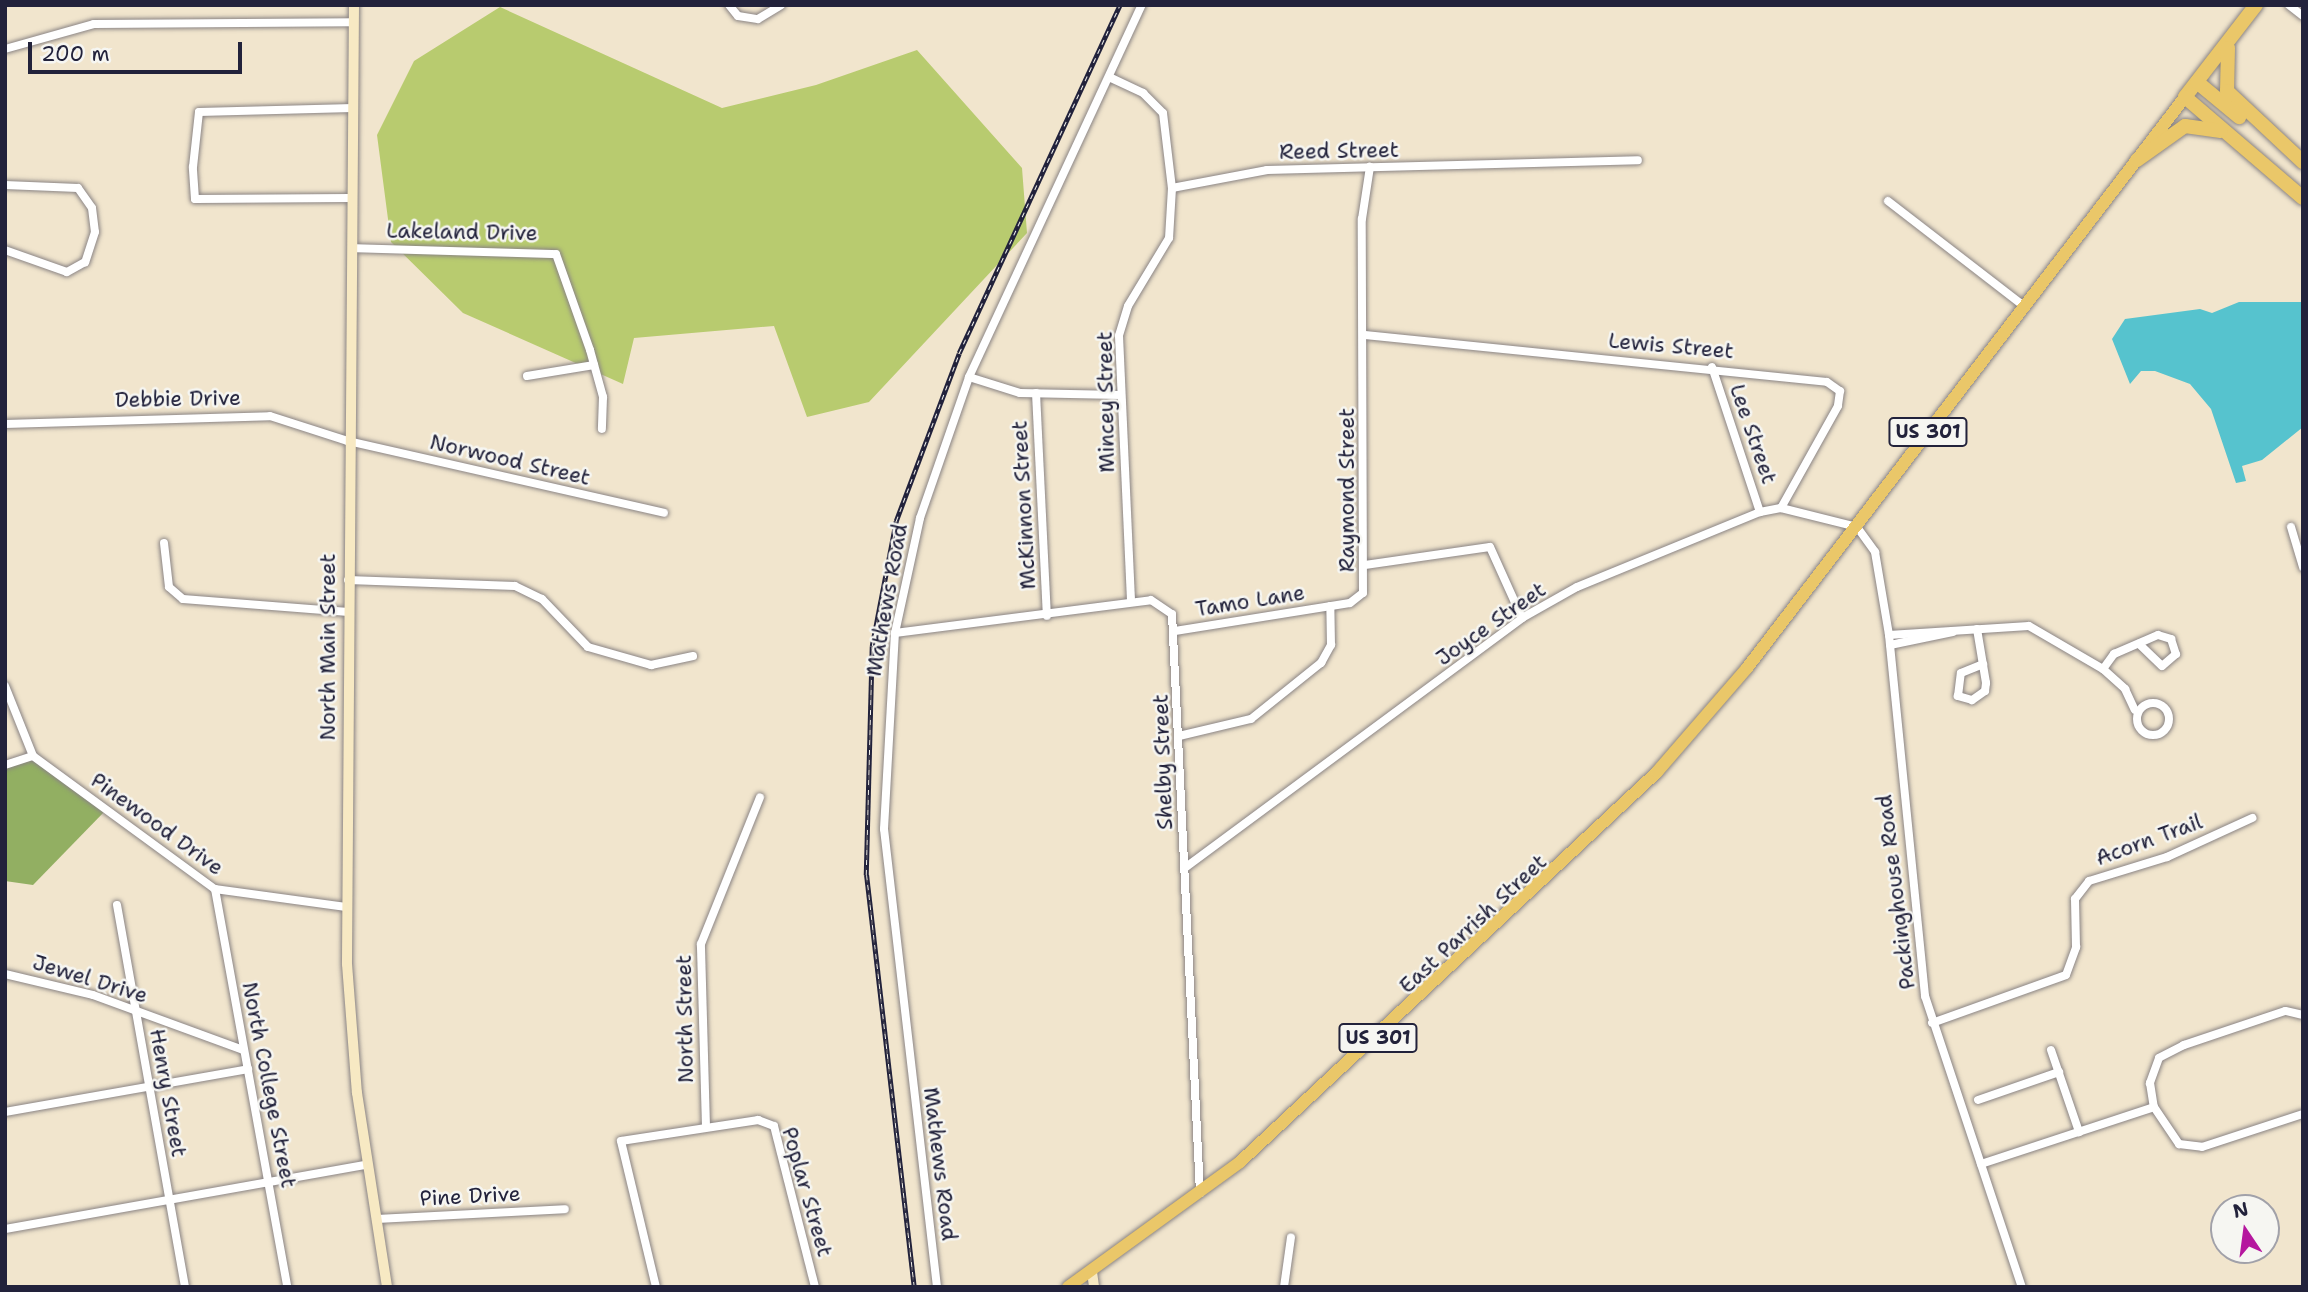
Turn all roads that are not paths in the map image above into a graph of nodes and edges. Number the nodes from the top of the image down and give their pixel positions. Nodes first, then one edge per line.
1 (354, 5) edge
2 (729, 5) edge
3 (781, 5) edge
4 (1142, 5) edge
5 (2256, 5) edge
6 (2289, 5) edge
7 (2303, 16) edge
8 (354, 22) junction
9 (2228, 41) junction
10 (5, 50) edge
11 (1109, 77) junction
12 (2197, 82) junction
13 (2185, 97) junction
14 (353, 108) junction
15 (2227, 132) junction
16 (1639, 160) dead end
17 (2137, 160) junction
18 (2303, 162) edge
19 (1370, 167) junction
20 (2303, 171) edge
21 (5, 185) edge
22 (1172, 188) junction
23 (351, 198) junction
24 (2303, 198) edge
25 (1888, 201) dead end
26 (352, 248) junction
27 (5, 250) edge
28 (2025, 307) junction
29 (1365, 335) junction
30 (594, 365) junction
31 (1712, 367) junction
32 (527, 376) dead end
33 (969, 377) junction
34 (1036, 393) junction
35 (1120, 395) junction
36 (5, 424) edge
37 (602, 429) dead end
38 (348, 441) junction
39 (1781, 509) junction
40 (1760, 512) junction
41 (664, 513) dead end
42 (1857, 527) junction
43 (2291, 527) dead end
44 (164, 542) dead end
45 (1364, 565) junction
46 (2303, 567) edge
47 (348, 580) junction
48 (1131, 602) junction
49 (1330, 606) junction
50 (348, 612) junction
51 (1047, 616) junction
52 (1522, 618) junction
53 (1977, 629) junction
54 (1175, 631) junction
55 (895, 633) junction
56 (1889, 640) junction
57 (2139, 644) junction
58 (693, 656) dead end
59 (1983, 664) junction
60 (2103, 669) junction
61 (5, 686) edge
62 (2135, 710) junction
63 (1179, 736) junction
64 (33, 756) junction
65 (5, 765) edge
66 (760, 797) dead end
67 (2252, 818) dead end
68 (1186, 867) junction
69 (215, 889) junction
70 (117, 905) dead end
71 (346, 907) junction
72 (5, 974) edge
73 (136, 1011) junction
74 (2303, 1015) edge
75 (1932, 1023) junction
76 (243, 1049) junction
77 (2051, 1050) dead end
78 (248, 1069) junction
79 (2059, 1073) junction
80 (148, 1085) junction
81 (1978, 1100) dead end
82 (2154, 1107) junction
83 (5, 1112) edge
84 (2303, 1114) edge
85 (706, 1127) junction
86 (2079, 1132) junction
87 (1982, 1164) junction
88 (366, 1165) junction
89 (269, 1180) junction
90 (1200, 1193) junction
91 (170, 1199) junction
92 (565, 1209) dead end
93 (376, 1219) junction
94 (5, 1229) edge
95 (1291, 1237) dead end
96 (1091, 1272) junction
97 (186, 1287) edge
98 (288, 1287) edge
99 (387, 1287) edge
100 (656, 1287) edge
101 (815, 1287) edge
102 (937, 1287) edge
103 (1068, 1287) edge
104 (1094, 1287) edge
105 (1284, 1287) edge
106 (2022, 1287) edge

1 - 8 street, North Main Street
2 - 3 street
4 - 11 street, Mathews Road
5 - 9 highway, US 301
6 - 7 street
8 - 10 street
8 - 14 street, North Main Street
9 - 12 highway, US 301
9 - 18 highway
11 - 22 street, Mincey Street
11 - 33 street, Mathews Road
12 - 13 highway, US 301
12 - 20 highway
13 - 15 highway
13 - 17 main road, US 301
14 - 23 street, North Main Street
14 - 23 street
15 - 17 highway
15 - 24 highway
16 - 19 street, Reed Street
17 - 28 main road, US 301
19 - 22 street, Reed Street
19 - 29 street, Raymond Street
21 - 27 street
22 - 35 street, Mincey Street
23 - 26 street, North Main Street
25 - 28 street
26 - 30 street, Lakeland Drive
26 - 38 street, North Main Street
28 - 42 main road, US 301
29 - 31 street, Lewis Street
29 - 45 street, Raymond Street
30 - 32 street
30 - 37 street, Lakeland Drive
31 - 39 street, Lewis Street
31 - 40 street, Lee Street
33 - 34 street
33 - 55 street, Mathews Road
34 - 35 street
34 - 51 street, McKinnon Street
35 - 48 street, Mincey Street
36 - 38 street, Debbie Drive
38 - 41 street, Norwood Street
38 - 47 street, North Main Street
39 - 40 street, Joyce Street
39 - 42 street, Joyce Street
40 - 52 street, Joyce Street
42 - 56 street, Packinghouse Road
42 - 90 main road, East Parrish Street / US 301
43 - 46 street
44 - 50 street
45 - 49 street, Raymond Street
45 - 52 street
47 - 50 street, North Main Street
47 - 58 street
48 - 51 street
48 - 54 street
49 - 54 street, Tamo Lane
49 - 63 street
50 - 71 street, North Main Street
51 - 55 street
52 - 68 street, Joyce Street
53 - 56 street
53 - 59 street
53 - 60 street
54 - 63 street, Shelby Street
55 - 102 street, Mathews Road
56 - 75 street, Packinghouse Road
57 - 57 street
57 - 60 street
59 - 59 street
60 - 62 street
61 - 64 street
62 - 62 street
63 - 68 street, Shelby Street
64 - 65 street
64 - 69 street, Pinewood Drive
66 - 85 street, North Street
67 - 75 street, Acorn Trail
68 - 90 street, Shelby Street
69 - 71 street, Pinewood Drive
69 - 76 street, North College Street
70 - 73 street, Henry Street
71 - 88 street, North Main Street
72 - 73 street, Jewel Drive
73 - 76 street, Jewel Drive
73 - 80 street, Henry Street
74 - 82 street
75 - 87 street, Packinghouse Road
76 - 78 street, North College Street
77 - 79 street
78 - 80 street
78 - 89 street, North College Street
79 - 81 street
79 - 86 street
80 - 83 street
80 - 91 street, Henry Street
82 - 84 street
82 - 86 street
85 - 100 street
85 - 101 street, Poplar Street
86 - 87 street
87 - 106 street, Packinghouse Road
88 - 89 street
88 - 93 street, North Main Street
89 - 91 street
89 - 98 street, North College Street
90 - 96 main road, East Parrish Street / US 301
91 - 94 street
91 - 97 street, Henry Street
92 - 93 street, Pine Drive
93 - 99 street, North Main Street
95 - 105 street
96 - 103 main road, East Parrish Street / US 301
96 - 104 street

